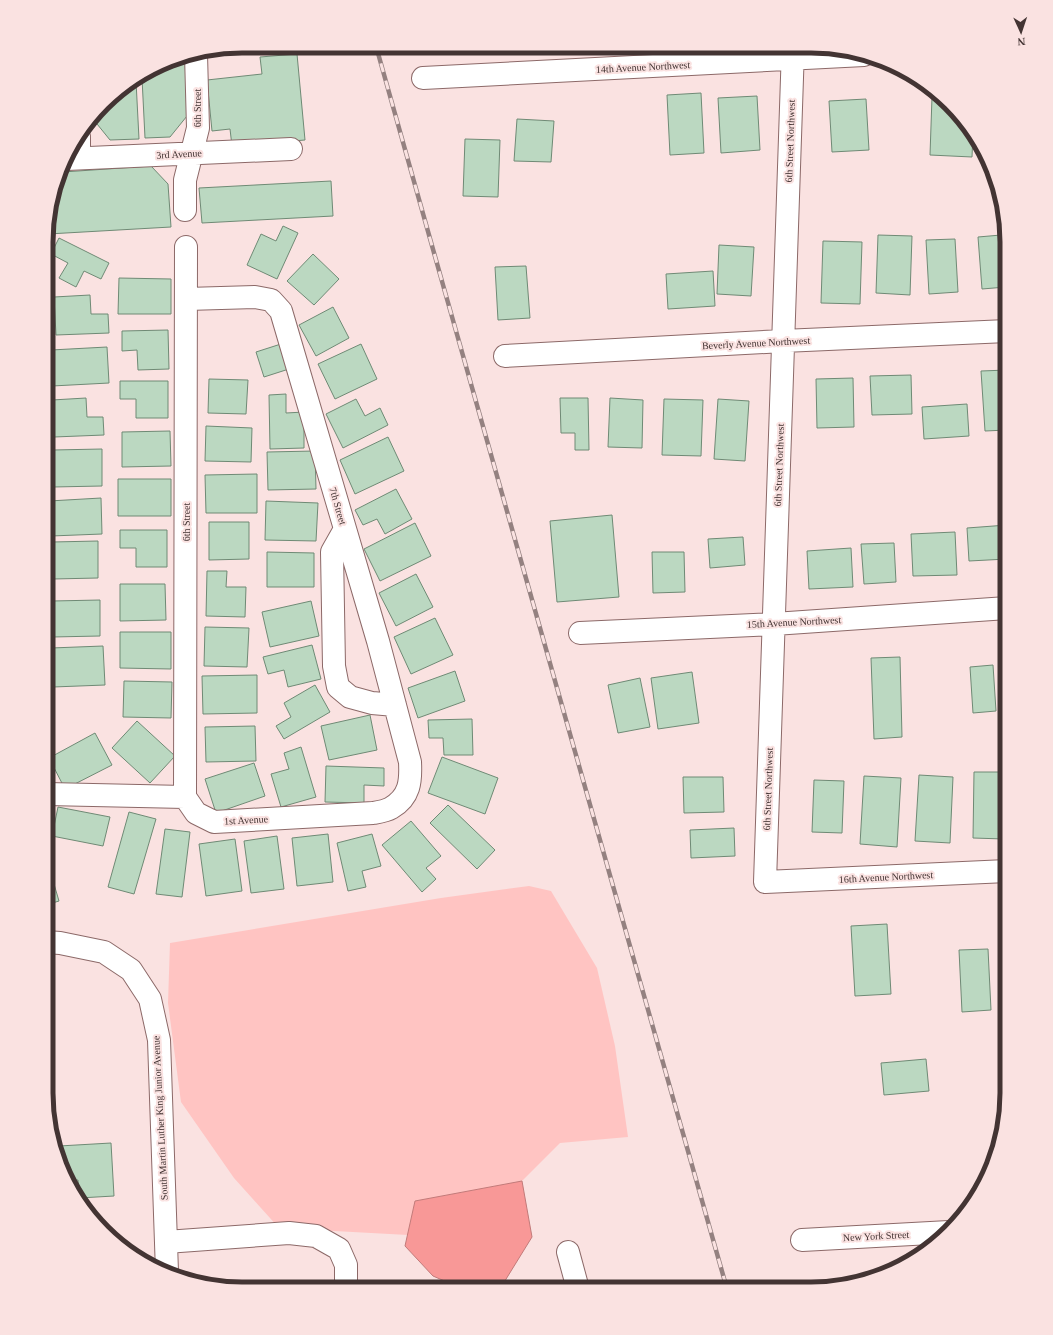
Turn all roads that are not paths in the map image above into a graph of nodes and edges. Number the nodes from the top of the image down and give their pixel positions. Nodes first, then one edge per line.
1 (793, 53) edge
2 (829, 54) edge
3 (196, 58) edge
4 (423, 78) dead end
5 (291, 149) dead end
6 (193, 153) junction
7 (73, 159) edge
8 (186, 210) dead end
9 (186, 247) dead end
10 (187, 299) junction
11 (1000, 331) edge
12 (783, 341) junction
13 (505, 356) dead end
14 (345, 529) junction
15 (1000, 608) edge
16 (774, 624) junction
17 (580, 633) dead end
18 (395, 705) junction
19 (53, 794) edge
20 (185, 797) junction
21 (404, 797) joint
22 (1000, 871) edge
23 (765, 882) joint
24 (53, 942) edge
25 (938, 1233) edge
26 (802, 1240) dead end
27 (166, 1242) junction
28 (568, 1252) dead end
29 (167, 1266) edge
30 (346, 1282) edge
31 (576, 1282) edge

1 - 2 street, 14th Avenue Northwest
1 - 4 street, 14th Avenue Northwest
1 - 12 street, 6th Street Northwest
3 - 6 street, 6th Street
5 - 6 street, 3rd Avenue
6 - 7 street, 3rd Avenue
6 - 8 street, 6th Street
9 - 10 street, 6th Street
10 - 14 street, 7th Street
10 - 20 street, 6th Street
11 - 12 street, Beverly Avenue Northwest
12 - 13 street, Beverly Avenue Northwest
12 - 16 street, 6th Street Northwest
14 - 18 street, 7th Street
14 - 18 street
15 - 16 street, 15th Avenue Northwest
16 - 17 street, 15th Avenue Northwest
16 - 23 street, 6th Street Northwest
18 - 21 street, 7th Street
19 - 20 street
20 - 21 street, 1st Avenue
22 - 23 street, 16th Avenue Northwest
24 - 27 street, South Martin Luther King Junior Avenue
25 - 26 street, New York Street
27 - 29 street, South Martin Luther King Junior Avenue
27 - 30 street
28 - 31 street

